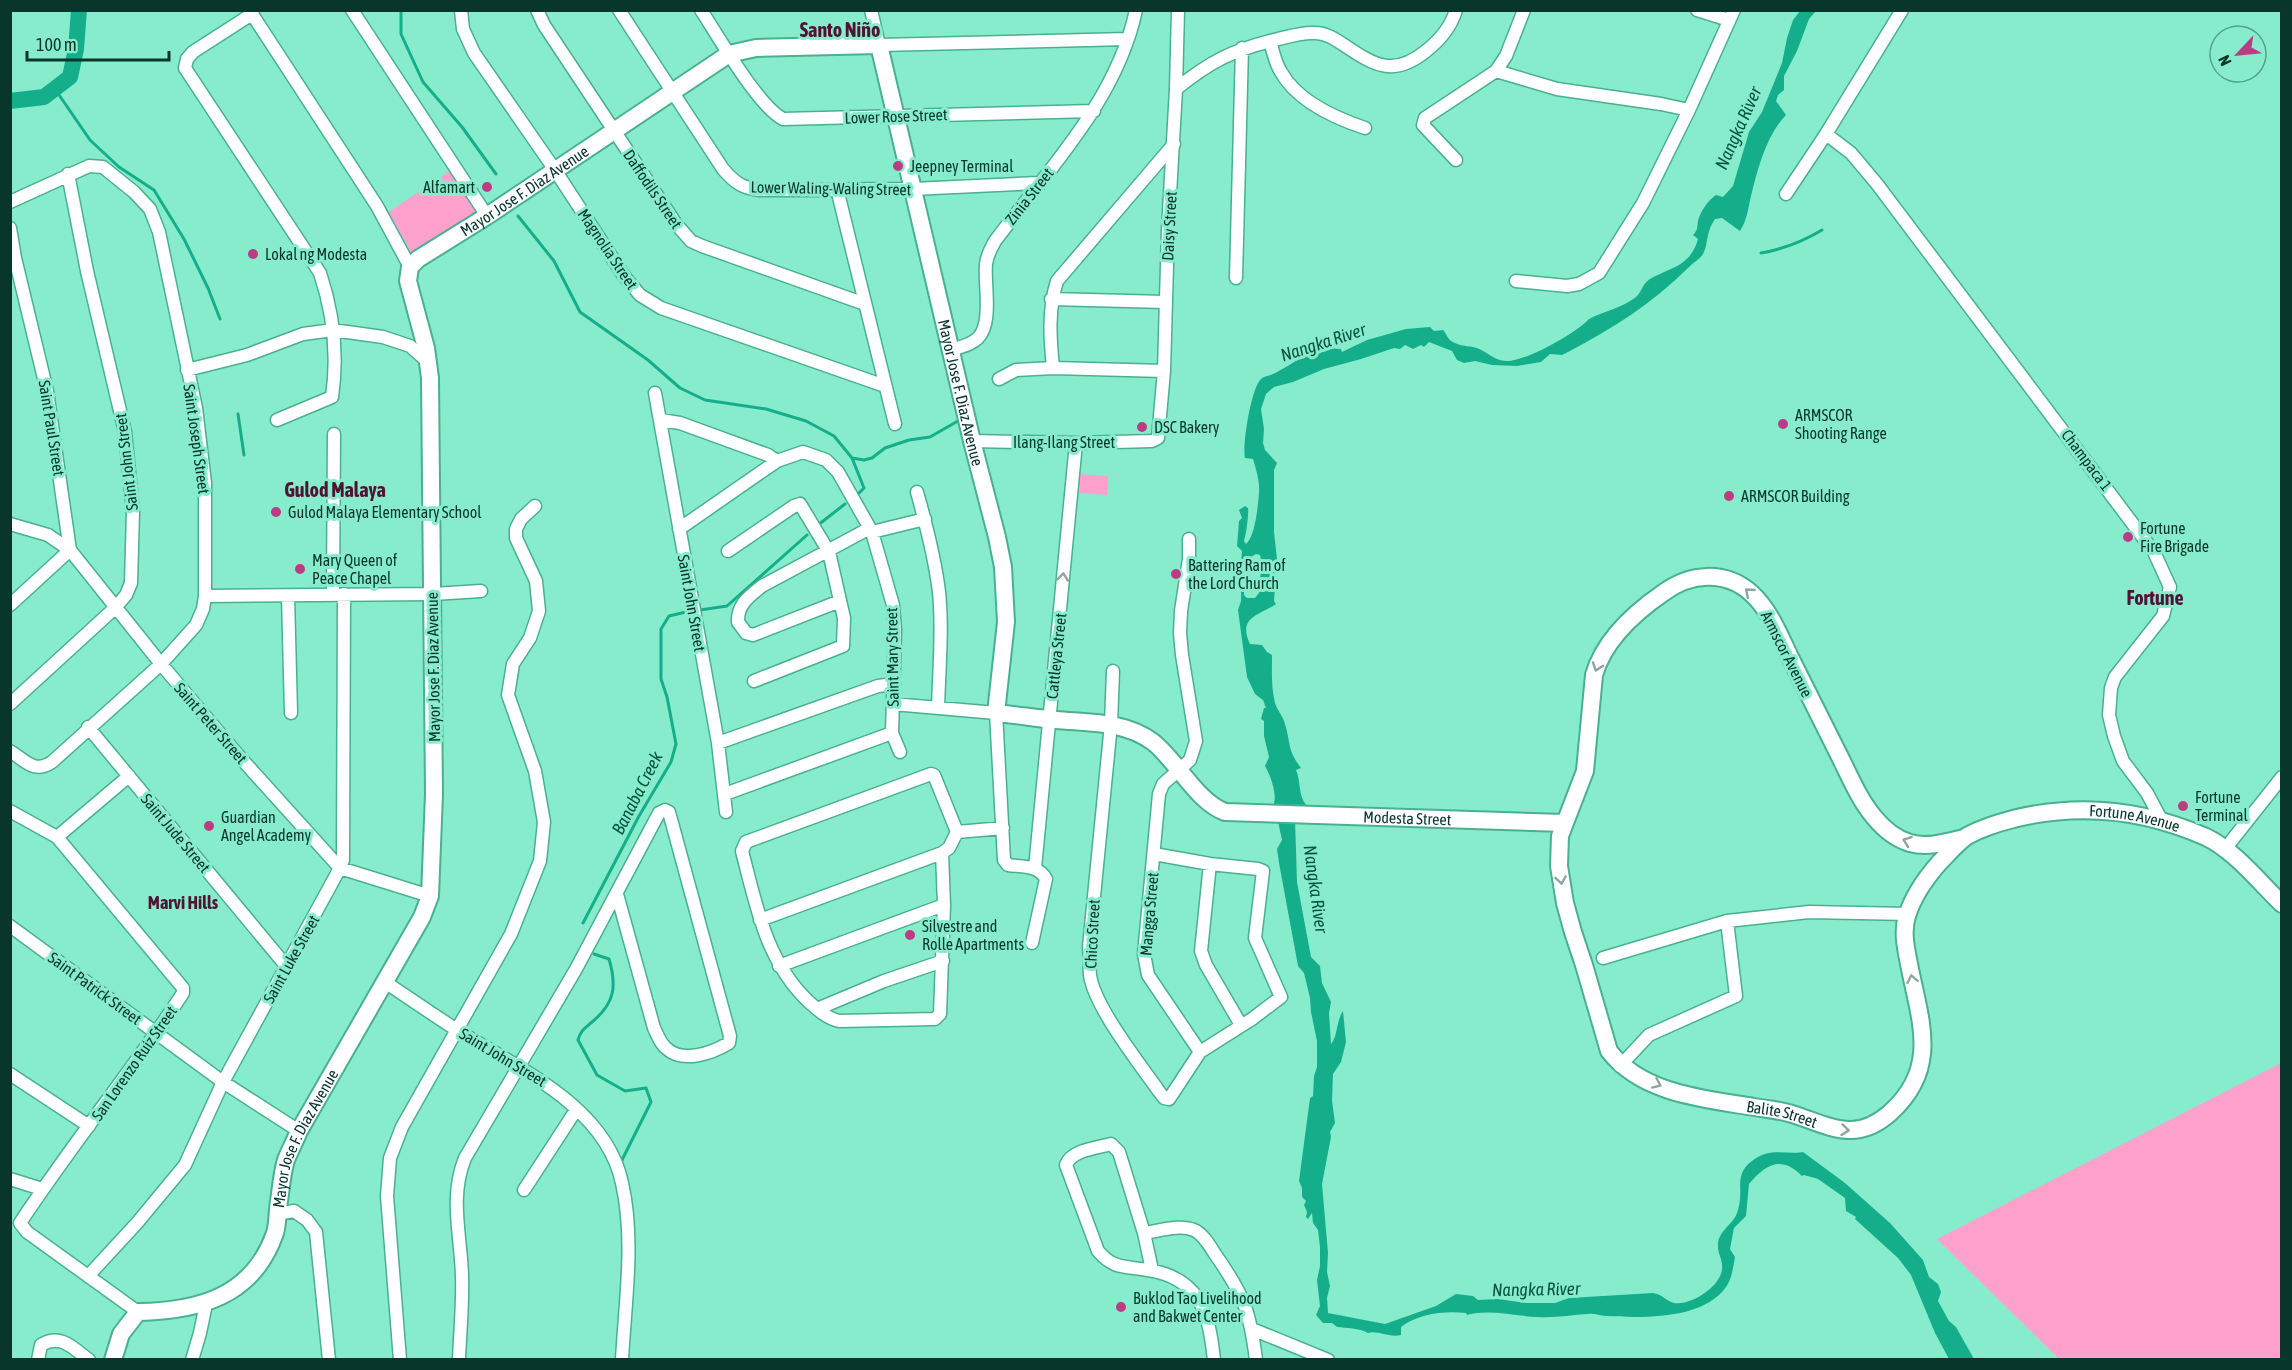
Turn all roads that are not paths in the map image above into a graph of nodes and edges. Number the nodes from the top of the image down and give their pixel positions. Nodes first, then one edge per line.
1 (352, 10) edge
2 (461, 10) edge
3 (537, 10) edge
4 (619, 10) edge
5 (701, 10) edge
6 (871, 10) edge
7 (1136, 10) edge
8 (1178, 10) edge
9 (1456, 10) edge
10 (1524, 10) edge
11 (1697, 10) edge
12 (1902, 10) edge
13 (252, 12) edge
14 (1732, 15) edge
15 (1128, 39) junction
16 (1270, 41) junction
17 (879, 45) junction
18 (1242, 48) junction
19 (729, 54) junction
20 (1496, 71) junction
21 (1176, 88) junction
22 (674, 92) junction
23 (1689, 110) junction
24 (1094, 111) junction
25 (896, 116) junction
26 (1365, 128) dead end
27 (614, 132) junction
28 (1826, 134) junction
29 (1174, 144) junction
30 (1456, 160) dead end
31 (555, 170) junction
32 (68, 174) junction
33 (1038, 183) junction
34 (837, 189) junction
35 (913, 189) junction
36 (1786, 194) dead end
37 (10, 202) edge
38 (487, 216) junction
39 (10, 228) edge
40 (410, 267) junction
41 (1236, 278) dead end
42 (1516, 281) dead end
43 (1052, 300) junction
44 (1165, 302) junction
45 (865, 304) junction
46 (333, 330) junction
47 (951, 350) junction
48 (428, 362) junction
49 (1053, 368) junction
50 (187, 370) junction
51 (1164, 370) junction
52 (999, 379) dead end
53 (885, 386) junction
54 (655, 393) dead end
55 (277, 420) dead end
56 (662, 420) junction
57 (895, 424) dead end
58 (334, 434) dead end
59 (1155, 440) joint
60 (972, 441) junction
61 (1077, 443) junction
62 (777, 461) junction
63 (917, 492) dead end
64 (535, 506) dead end
65 (925, 519) junction
66 (10, 524) edge
67 (679, 529) junction
68 (871, 530) junction
69 (1190, 539) dead end
70 (70, 550) junction
71 (728, 550) dead end
72 (829, 552) junction
73 (481, 591) dead end
74 (339, 594) junction
75 (433, 594) junction
76 (205, 596) junction
77 (288, 596) junction
78 (840, 601) junction
79 (10, 605) edge
80 (116, 607) junction
81 (161, 664) junction
82 (1113, 671) dead end
83 (754, 681) dead end
84 (894, 684) junction
85 (10, 704) edge
86 (893, 704) junction
87 (938, 708) junction
88 (291, 712) dead end
89 (996, 713) junction
90 (1050, 719) junction
91 (1111, 724) junction
92 (88, 727) junction
93 (892, 733) junction
94 (718, 743) junction
95 (10, 751) edge
96 (900, 752) dead end
97 (1179, 769) junction
98 (129, 776) junction
99 (2282, 777) edge
100 (725, 794) junction
101 (10, 811) edge
102 (726, 812) dead end
103 (2162, 821) junction
104 (1564, 823) junction
105 (1003, 828) junction
106 (957, 832) junction
107 (57, 837) junction
108 (1964, 838) junction
109 (2225, 849) junction
110 (942, 853) junction
111 (1154, 854) junction
112 (1210, 864) junction
113 (340, 868) junction
114 (1035, 868) junction
115 (617, 894) junction
116 (430, 896) junction
117 (2282, 904) edge
118 (944, 905) junction
119 (1908, 914) junction
120 (760, 920) junction
121 (1727, 921) junction
122 (10, 926) edge
123 (1032, 943) dead end
124 (1603, 958) dead end
125 (943, 961) junction
126 (779, 966) junction
127 (287, 967) junction
128 (385, 982) junction
129 (817, 1010) junction
130 (1241, 1025) junction
131 (457, 1030) junction
132 (157, 1033) junction
133 (1200, 1052) junction
134 (1620, 1066) junction
135 (519, 1067) junction
136 (10, 1074) edge
137 (223, 1082) junction
138 (576, 1110) junction
139 (89, 1126) junction
140 (299, 1131) junction
141 (10, 1179) edge
142 (42, 1189) junction
143 (524, 1190) dead end
144 (277, 1214) junction
145 (1144, 1233) junction
146 (1152, 1270) junction
147 (89, 1275) junction
148 (206, 1304) junction
149 (138, 1312) junction
150 (1252, 1329) junction
151 (1311, 1356) edge
152 (38, 1359) edge
153 (89, 1359) edge
154 (113, 1359) edge
155 (192, 1359) edge
156 (329, 1359) edge
157 (400, 1359) edge
158 (459, 1359) edge
159 (622, 1359) edge
160 (1214, 1359) edge
161 (1256, 1359) edge
162 (1328, 1359) edge

1 - 38 street
2 - 31 street, Magnolia Street
3 - 27 street, Daffodils Street
4 - 22 street
5 - 19 street
6 - 17 street
7 - 15 street, Zinia Street
8 - 21 street, Daisy Street
9 - 16 street
10 - 20 street
11 - 14 street
12 - 28 street
13 - 40 street
13 - 46 street
14 - 23 street
15 - 17 street
15 - 24 street, Zinia Street
16 - 18 street
16 - 26 street
17 - 19 main road, Mayor Jose F. Diaz Avenue
17 - 25 main road, Mayor Jose F. Diaz Avenue
18 - 21 street
18 - 41 street
19 - 22 main road, Mayor Jose F. Diaz Avenue
19 - 25 street, Lower Rose Street
20 - 23 street
20 - 30 street
21 - 29 street, Daisy Street
22 - 27 main road, Mayor Jose F. Diaz Avenue
22 - 34 street, Lower Waling-Waling Street
23 - 42 street
24 - 25 street, Lower Rose Street
24 - 33 street, Zinia Street
25 - 35 main road, Mayor Jose F. Diaz Avenue
27 - 31 main road, Mayor Jose F. Diaz Avenue
27 - 45 street, Daffodils Street
28 - 36 street
28 - 103 street, Champaca 1
29 - 43 street
29 - 44 street, Daisy Street
31 - 38 main road, Mayor Jose F. Diaz Avenue
31 - 53 street, Magnolia Street
32 - 37 street, Saint Joseph Street
32 - 50 street, Saint Joseph Street
32 - 80 street, Saint John Street
33 - 35 street, Lower Waling-Waling Street
33 - 47 street, Zinia Street
34 - 35 street, Lower Waling-Waling Street
34 - 45 street
35 - 47 main road, Mayor Jose F. Diaz Avenue
38 - 40 main road, Mayor Jose F. Diaz Avenue
39 - 70 street, Saint Paul Street
40 - 48 main road, Mayor Jose F. Diaz Avenue
43 - 44 street
43 - 49 street
44 - 51 street, Daisy Street
45 - 53 street
46 - 48 street
46 - 50 street
46 - 55 street
47 - 60 main road, Mayor Jose F. Diaz Avenue
48 - 75 main road, Mayor Jose F. Diaz Avenue
49 - 51 street
49 - 52 street
50 - 76 street, Saint Joseph Street
51 - 59 street, Daisy Street
53 - 57 street
54 - 56 street, Saint John Street
56 - 62 street
56 - 67 street, Saint John Street
58 - 74 street, Saint Luke Street
59 - 61 street, Ilang-Ilang Street
60 - 61 street, Ilang-Ilang Street
60 - 89 main road, Mayor Jose F. Diaz Avenue
90 -> 61 street, Cattleya Street
62 - 67 street, Saint Mary Street
62 - 68 street, Saint Mary Street
63 - 65 street
64 - 131 street
65 - 68 street
65 - 87 street
66 - 70 street, Saint Peter Street
67 - 94 street, Saint John Street
68 - 72 street
68 - 84 street, Saint Mary Street
69 - 97 street, Mangga Street
70 - 79 street
70 - 80 street, Saint Peter Street
71 - 72 street
72 - 78 street
72 - 78 street
73 - 75 street
74 - 75 street
74 - 77 street
74 - 113 street, Saint Luke Street
75 - 116 main road, Mayor Jose F. Diaz Avenue
76 - 77 street
76 - 81 street, Saint Joseph Street
77 - 88 street
78 - 83 street
80 - 81 street, Saint Peter Street
80 - 85 street, Saint John Street
81 - 92 street, Saint Joseph Street
81 - 113 street, Saint Peter Street
82 - 91 street
84 - 86 street, Saint Mary Street
84 - 94 street
86 - 87 street
86 - 93 street, Saint Mary Street
87 - 89 street
89 - 90 main road
89 - 105 street
90 - 91 main road
90 - 114 street, Cattleya Street
91 - 97 main road
91 - 133 street, Chico Street
92 - 95 street, Saint Joseph Street
92 - 98 street, Saint Jude Street
93 - 96 street, Saint Mary Street
93 - 100 street
94 - 100 street, Saint John Street
97 - 104 main road, Modesta Street
97 - 111 street, Mangga Street
98 - 107 street
98 - 127 street, Saint Jude Street
99 - 109 street
100 - 102 street, Saint John Street
101 - 107 street, San Lorenzo Ruiz Street
103 - 108 main road, Fortune Avenue
103 - 109 main road, Fortune Avenue
108 -> 104 main road, Armscor Avenue
104 -> 134 main road
105 - 106 street
105 - 114 street
106 - 110 street
106 - 120 street
107 - 132 street, San Lorenzo Ruiz Street
108 - 119 main road, Balite Street
109 - 117 main road, Fortune Avenue
110 - 118 street
110 - 120 street
111 - 112 street
111 - 133 street, Mangga Street
112 - 130 street
112 - 130 street
113 - 116 street
113 - 127 street, Saint Luke Street
114 - 123 street
115 - 115 street
115 - 135 street
116 - 128 main road, Mayor Jose F. Diaz Avenue
118 - 125 street
118 - 126 street
119 - 121 street
134 -> 119 main road, Balite Street
120 - 126 street
121 - 124 street
121 - 134 street
122 - 132 street, Saint Patrick Street
125 - 129 street
125 - 129 street
126 - 129 street
127 - 137 street, Saint Luke Street
128 - 131 street, Saint John Street
128 - 140 main road, Mayor Jose F. Diaz Avenue
130 - 133 street
131 - 135 street, Saint John Street
131 - 157 street
132 - 137 street, Saint Patrick Street
132 - 139 street, San Lorenzo Ruiz Street
135 - 138 street, Saint John Street
135 - 158 street
136 - 139 street
137 - 140 street, Saint Patrick Street
137 - 147 street, Saint Luke Street
138 - 143 street
138 - 159 street, Saint John Street
139 - 142 street, San Lorenzo Ruiz Street
140 - 144 main road, Mayor Jose F. Diaz Avenue
141 - 142 street
142 - 147 street, San Lorenzo Ruiz Street
144 - 148 main road, Mayor Jose F. Diaz Avenue
144 - 156 street
145 - 146 street
145 - 146 street
145 - 150 street
146 - 160 street
147 - 149 street
148 - 149 main road, Mayor Jose F. Diaz Avenue
148 - 155 street
149 - 154 main road
150 - 151 street
150 - 161 street
151 - 162 street
152 - 153 street

